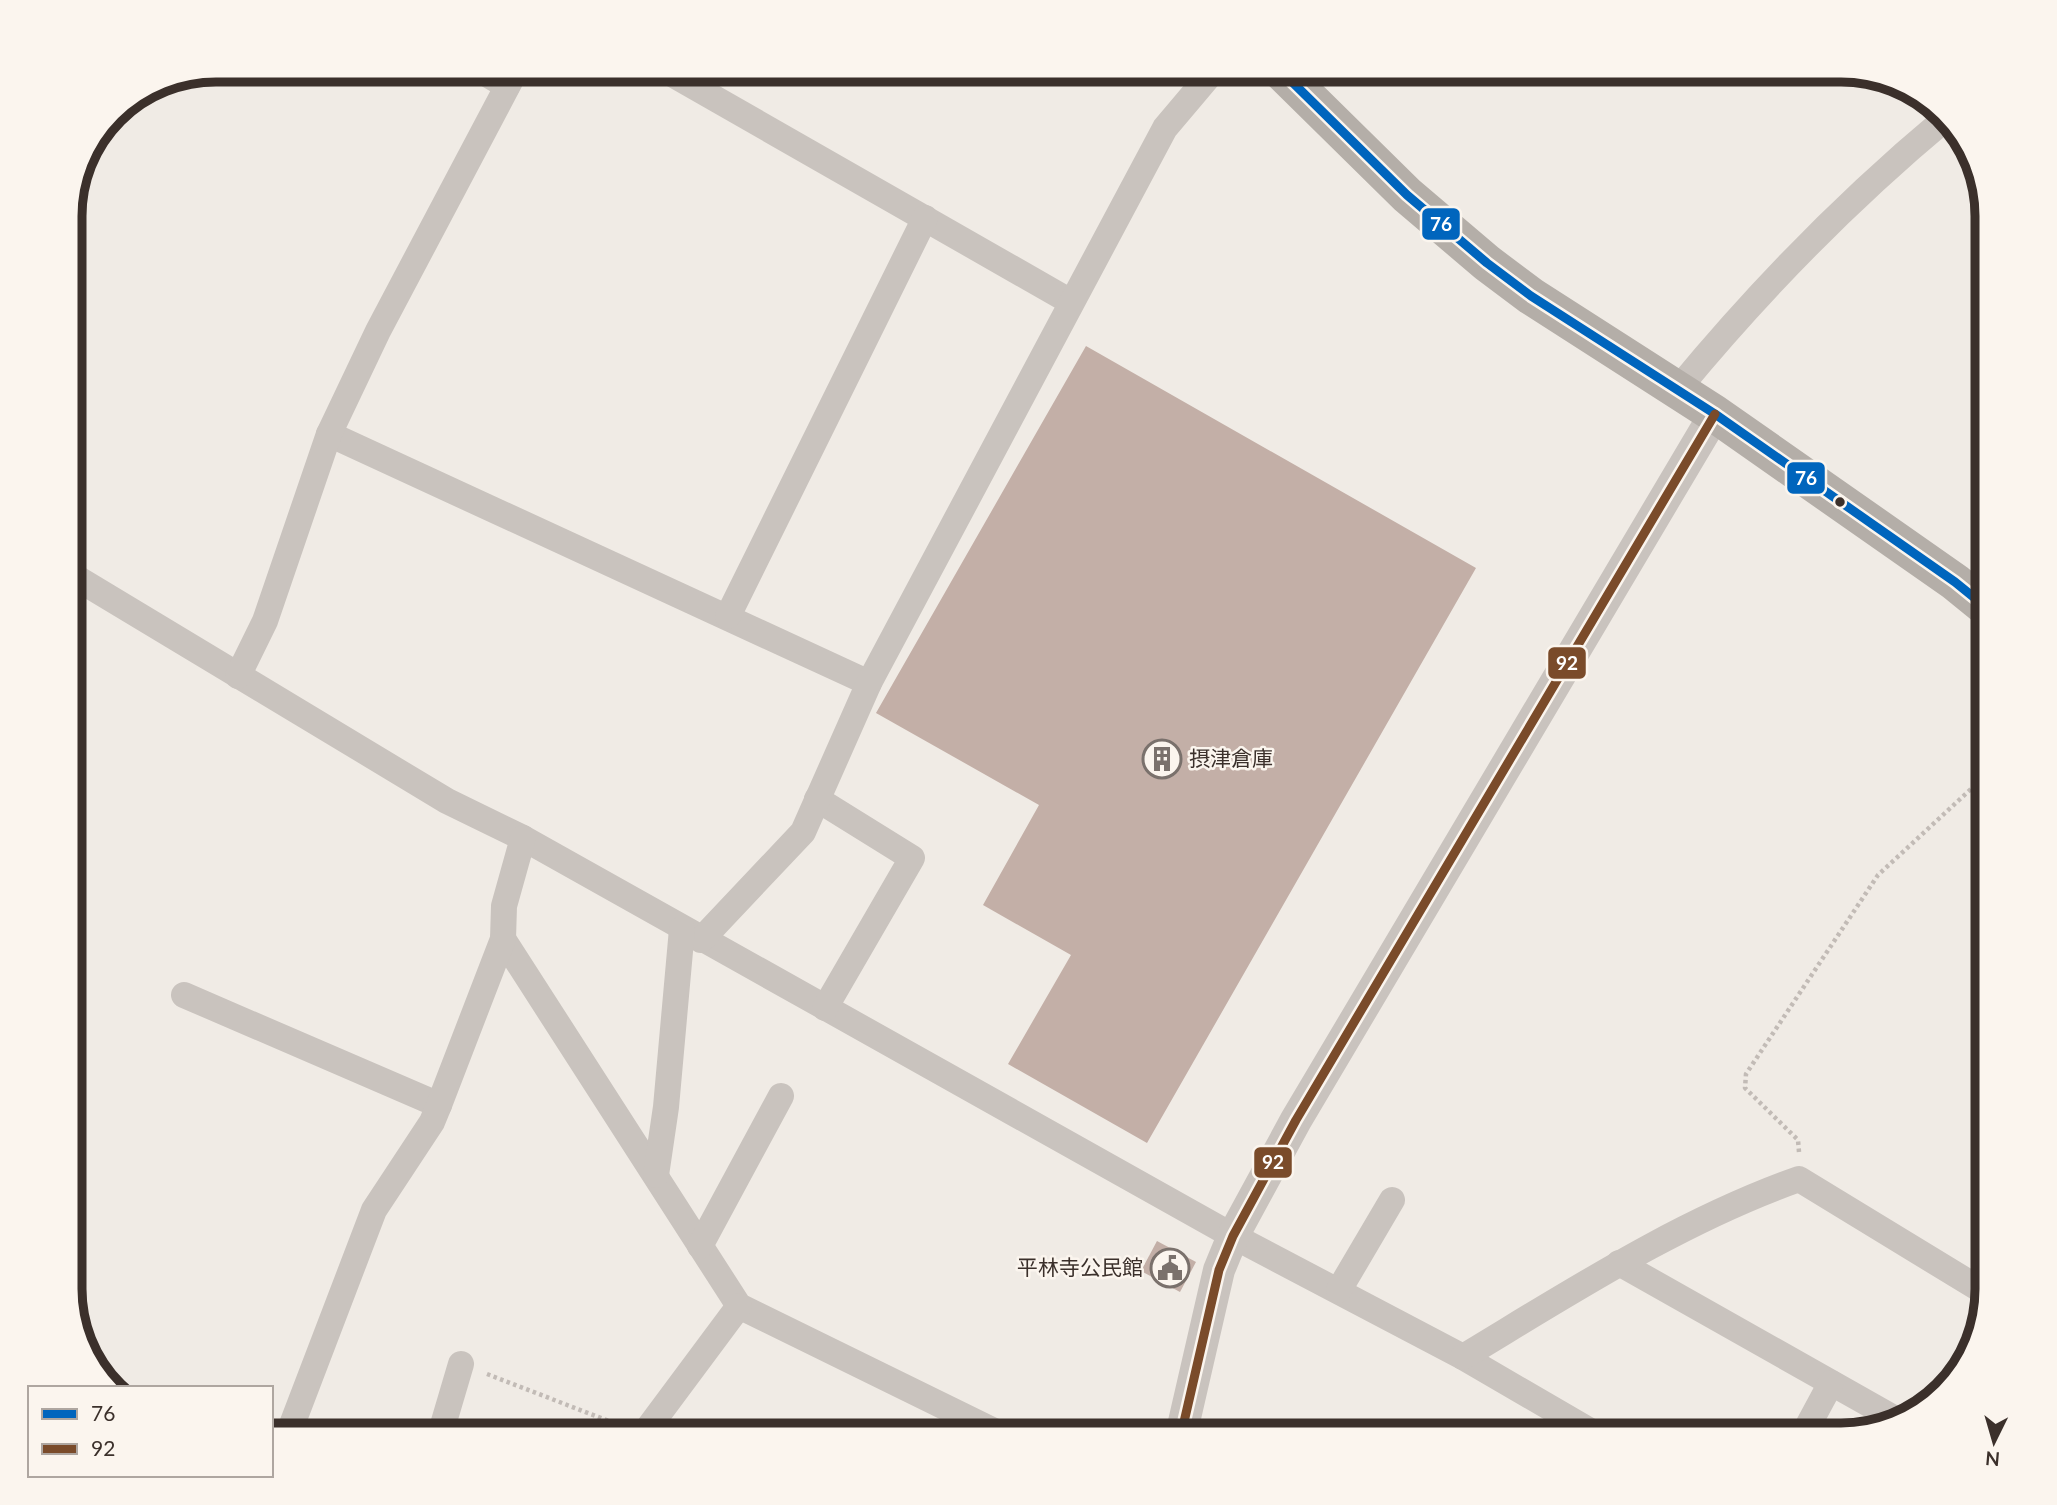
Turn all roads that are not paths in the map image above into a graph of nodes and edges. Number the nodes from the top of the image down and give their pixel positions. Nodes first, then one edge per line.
1 (510, 82) edge
2 (687, 82) edge
3 (1204, 82) edge
4 (1292, 82) edge
5 (1938, 125) edge
6 (925, 218) junction
7 (1071, 302) junction
8 (1678, 388) junction
9 (1716, 414) junction
10 (329, 434) junction
11 (83, 582) edge
12 (1975, 598) edge
13 (728, 616) junction
14 (237, 676) junction
15 (869, 683) junction
16 (817, 799) junction
17 (523, 838) junction
18 (691, 934) junction
19 (503, 939) junction
20 (184, 995) dead end
21 (825, 1008) junction
22 (781, 1096) dead end
23 (439, 1105) junction
24 (656, 1175) junction
25 (1392, 1200) dead end
26 (1233, 1236) junction
27 (700, 1245) junction
28 (1619, 1263) junction
29 (1975, 1286) edge
30 (1339, 1290) junction
31 (739, 1306) junction
32 (1463, 1357) junction
33 (461, 1364) road end
34 (1831, 1383) junction
35 (1887, 1415) edge
36 (293, 1423) edge
37 (444, 1423) edge
38 (652, 1423) edge
39 (978, 1423) edge
40 (1184, 1423) edge
41 (1576, 1423) edge
42 (1809, 1423) edge

1 - 10 street
2 - 6 street
3 - 7 street
4 - 8 highway
5 - 8 street
6 - 7 street
6 - 13 street
7 - 15 street
8 - 9 highway
9 - 12 highway
9 - 26 street
10 - 13 street
10 - 14 street
11 - 14 street
13 - 15 street
14 - 17 street
15 - 16 street
16 - 18 street
16 - 21 street
17 - 18 street
17 - 19 street
18 - 21 street
18 - 24 street
19 - 23 street
19 - 24 street
20 - 23 street
21 - 26 street
22 - 27 street
23 - 36 street
24 - 27 street
25 - 30 street
26 - 30 street
26 - 40 street
27 - 31 street
28 - 29 street
28 - 32 street
28 - 34 street
30 - 32 street
31 - 38 street
31 - 39 street
32 - 41 street
33 - 37 street
34 - 35 street
34 - 42 street

